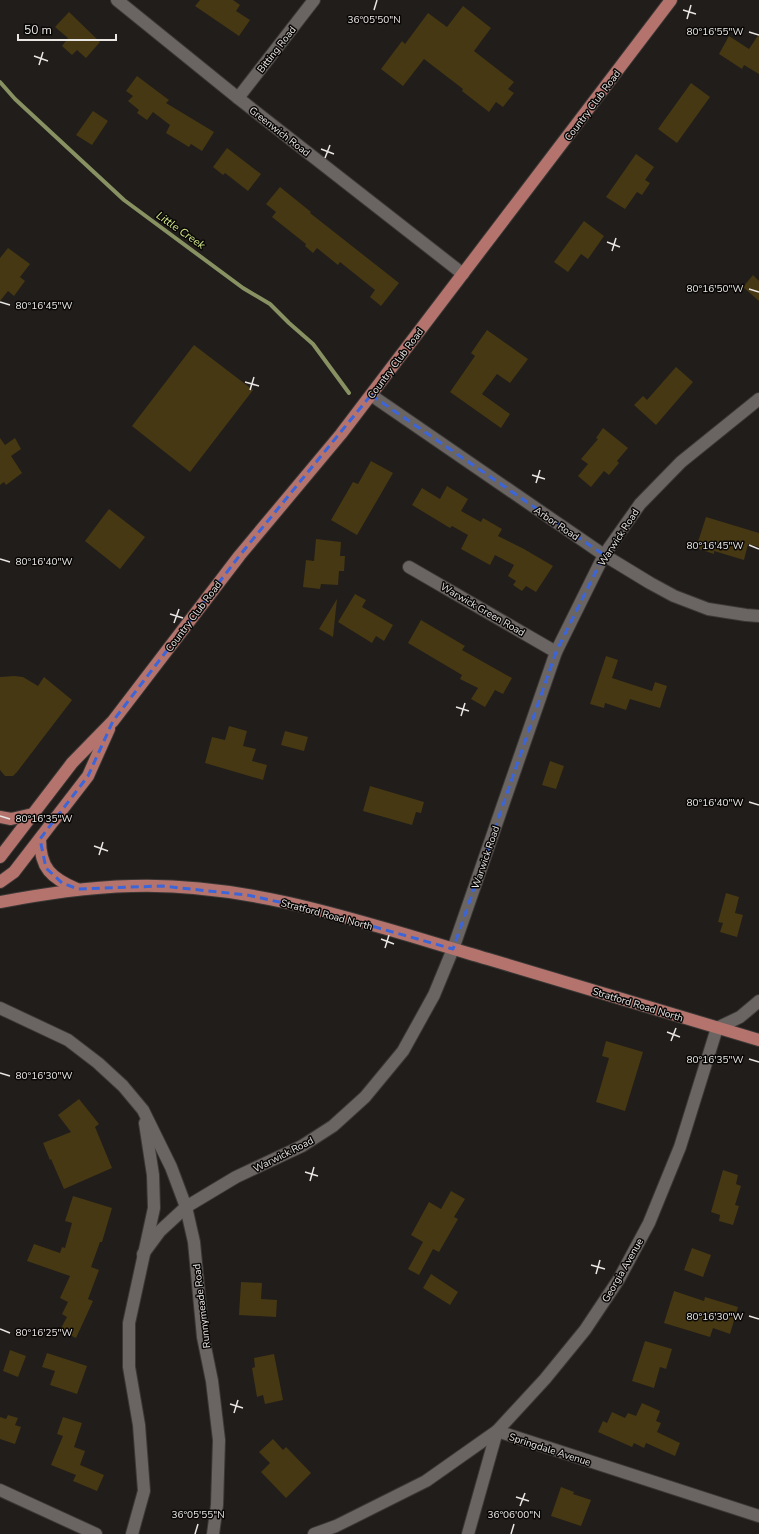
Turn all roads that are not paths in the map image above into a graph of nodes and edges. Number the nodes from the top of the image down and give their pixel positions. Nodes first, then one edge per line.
1 (117, 0) edge
2 (314, 0) edge
3 (672, 0) edge
4 (238, 98) junction
5 (463, 274) junction
6 (371, 395) junction
7 (759, 399) edge
8 (604, 555) junction
9 (409, 567) dead end
10 (759, 616) edge
11 (556, 652) junction
12 (113, 721) junction
13 (33, 814) junction
14 (0, 817) edge
15 (40, 839) junction
16 (0, 857) edge
17 (0, 882) edge
18 (78, 889) junction
19 (0, 902) edge
20 (453, 949) junction
21 (759, 1001) edge
22 (0, 1008) edge
23 (718, 1028) junction
24 (759, 1040) edge
25 (143, 1110) junction
26 (186, 1207) junction
27 (143, 1254) junction
28 (497, 1431) junction
29 (0, 1490) edge
30 (759, 1516) edge
31 (96, 1534) edge
32 (132, 1534) edge
33 (213, 1534) edge
34 (314, 1534) edge
35 (468, 1534) edge

1 - 4 street, Greenwich Road
2 - 4 street, Bitting Road
3 - 5 main road, Country Club Road
4 - 5 street, Greenwich Road
5 - 6 main road, Country Club Road
6 - 8 street, Arbor Road
6 - 12 main road, Country Club Road
7 - 8 street, Warwick Road
8 - 10 street, Arbor Road
8 - 11 street, Warwick Road
9 - 11 street, Warwick Green Road
11 - 20 street, Warwick Road
12 - 13 main road, Country Club Road
12 - 15 main road, Country Club Road
13 - 14 main road
13 - 16 main road, Country Club Road
15 - 17 main road, Country Club Road
15 - 18 main road
18 - 19 main road, Stratford Road North
18 - 20 main road, Stratford Road North
20 - 23 main road, Stratford Road North
20 - 26 street, Warwick Road
21 - 23 street
22 - 25 street, Runnymeade Road
23 - 24 main road, Stratford Road North
23 - 28 street, Georgia Avenue
25 - 26 street, Runnymeade Road
25 - 27 street
26 - 27 street, Warwick Road
26 - 33 street, Runnymeade Road
27 - 32 street
28 - 30 street, Springdale Avenue
28 - 34 street, Springdale Avenue
28 - 35 street, Georgia Avenue
29 - 31 street

